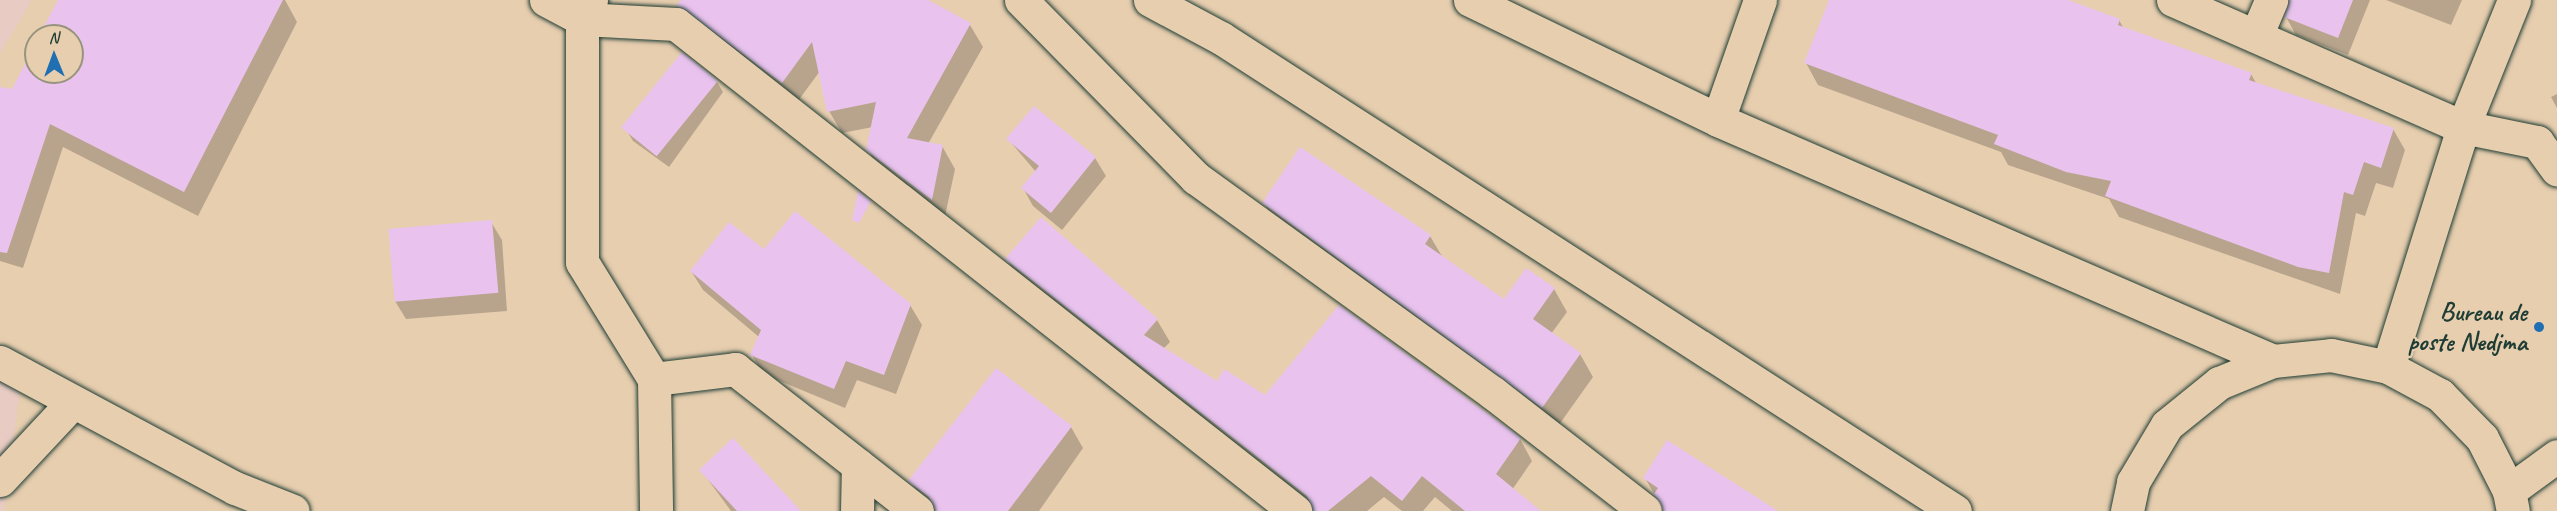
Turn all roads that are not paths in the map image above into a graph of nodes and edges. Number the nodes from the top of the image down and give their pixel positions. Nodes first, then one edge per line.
1 (546, 0) edge
2 (1021, 0) edge
3 (1150, 0) edge
4 (1470, 0) edge
5 (1760, 0) edge
6 (2173, 0) edge
7 (2271, 0) edge
8 (2514, 0) edge
9 (586, 9) edge
10 (2256, 36) junction
11 (1718, 120) junction
12 (2463, 127) junction
13 (2557, 170) edge
14 (2273, 361) junction
15 (0, 362) edge
16 (2388, 367) junction
17 (654, 379) junction
18 (72, 403) junction
19 (2557, 456) edge
20 (858, 465) junction
21 (0, 480) edge
22 (2511, 501) edge
23 (293, 511) edge
24 (656, 511) edge
25 (856, 511) edge
26 (917, 511) edge
27 (1294, 511) edge
28 (1645, 511) edge
29 (1955, 511) edge
30 (2127, 511) edge

1 - 9 street
2 - 28 street
3 - 29 street
4 - 11 street
5 - 11 street
6 - 10 street
7 - 10 street
8 - 12 street
9 - 17 street
9 - 27 street
10 - 12 street
11 - 14 street
12 - 13 street
12 - 16 street
14 - 16 street
14 - 30 street
15 - 18 street
16 - 22 street
17 - 20 street
17 - 24 street
18 - 21 street
18 - 23 street
19 - 22 street
20 - 25 street
20 - 26 street

